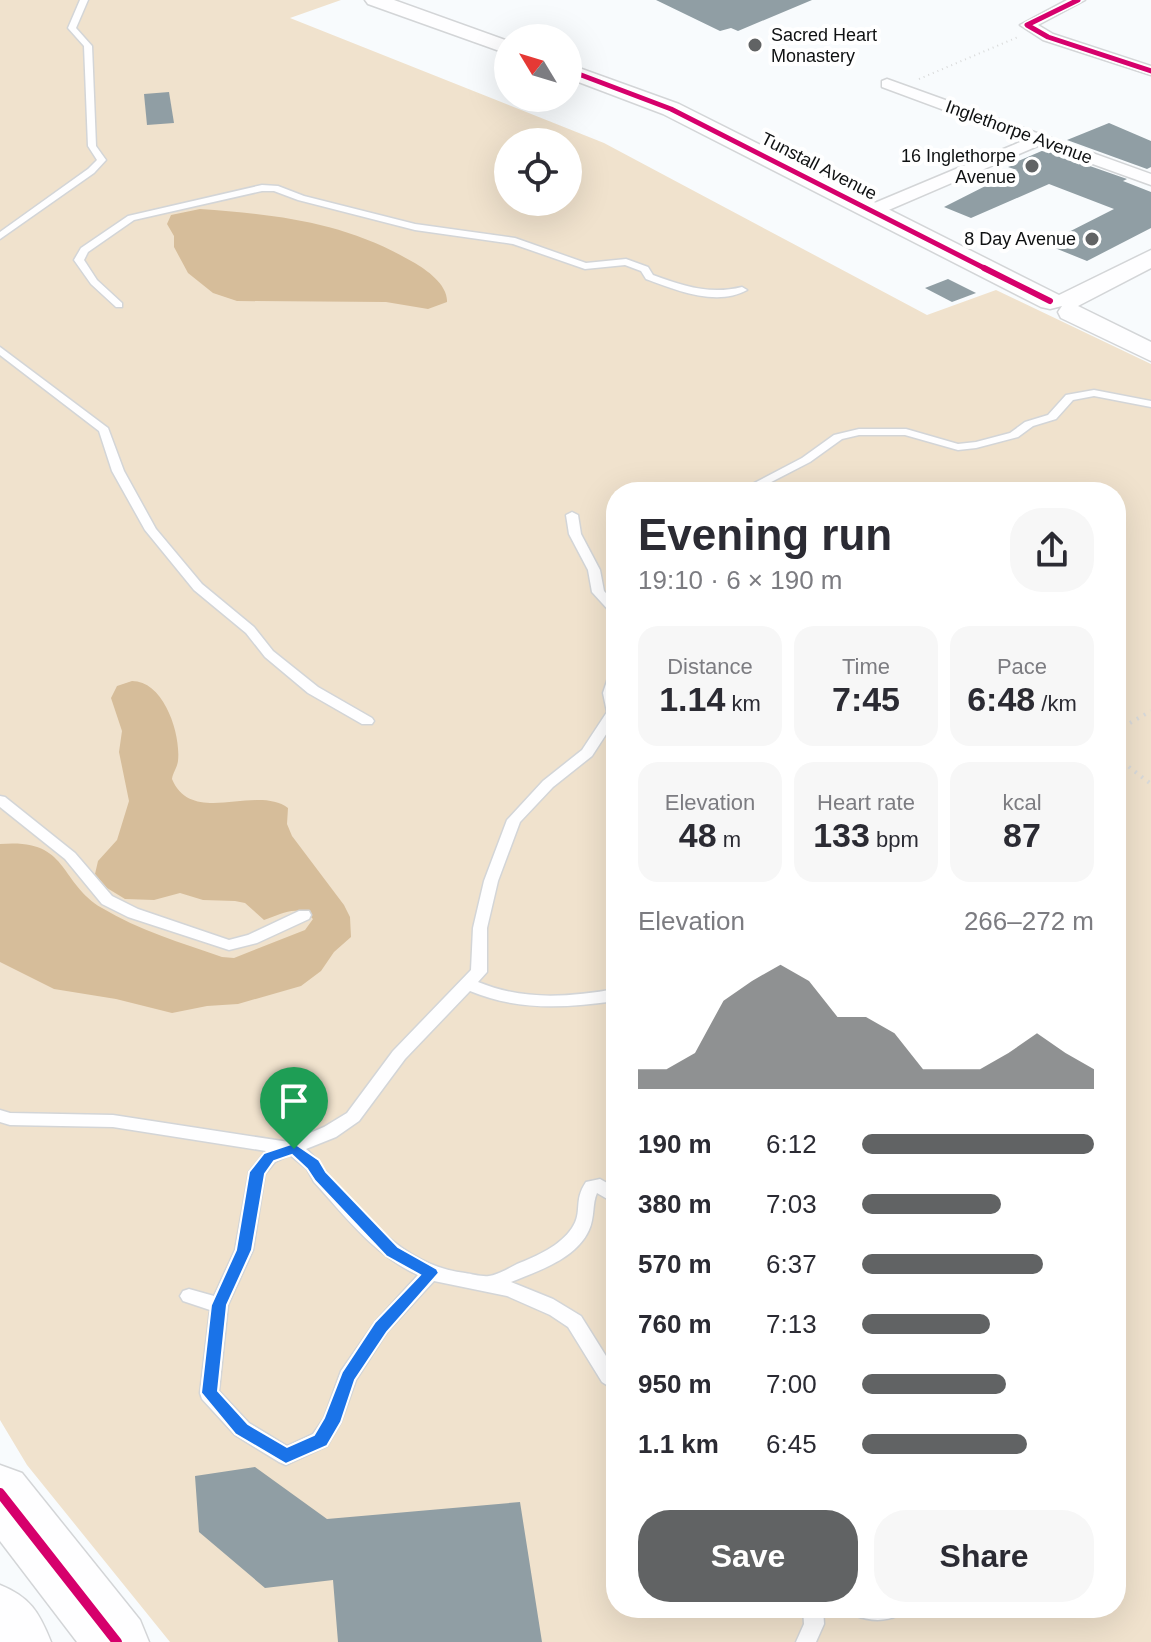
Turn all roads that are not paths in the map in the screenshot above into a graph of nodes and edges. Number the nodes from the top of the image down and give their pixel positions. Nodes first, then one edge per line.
1 (84, 0) edge
2 (375, 0) edge
3 (1078, 0) edge
4 (494, 43) edge
5 (1151, 71) edge
6 (582, 75) edge
7 (887, 84) dead end
8 (1038, 140) junction
9 (1151, 180) edge
10 (871, 211) junction
11 (0, 236) edge
12 (1151, 258) edge
13 (742, 290) dead end
14 (1063, 304) junction
15 (119, 305) dead end
16 (0, 350) edge
17 (1151, 353) edge
18 (1151, 404) edge
19 (763, 482) edge
20 (572, 515) dead end
21 (606, 600) edge
22 (367, 721) dead end
23 (606, 724) edge
24 (0, 800) edge
25 (304, 915) dead end
26 (467, 984) junction
27 (606, 997) edge
28 (0, 1116) edge
29 (294, 1149) junction
30 (606, 1190) edge
31 (431, 1273) junction
32 (489, 1284) junction
33 (189, 1296) dead end
34 (219, 1305) junction
35 (606, 1375) edge
36 (0, 1493) edge
37 (0, 1616) edge
38 (814, 1618) edge
39 (19, 1642) edge
40 (117, 1642) edge
41 (806, 1642) edge

1 - 11 lane
2 - 4 street
3 - 5 street
6 - 10 street, Tunstall Avenue
7 - 8 street, Inglethorpe Avenue
8 - 9 street, Inglethorpe Avenue
8 - 10 street
10 - 14 street, Tunstall Avenue
12 - 14 street
13 - 15 lane
14 - 17 street, Tunstall Avenue
16 - 22 lane
18 - 19 lane
20 - 21 lane
23 - 26 lane
24 - 25 lane
26 - 27 lane
26 - 29 lane
28 - 29 lane
29 - 31 lane
29 - 34 lane
30 - 32 lane
31 - 32 lane
31 - 34 lane
32 - 35 lane
33 - 34 lane
36 - 40 highway
37 - 39 highway
38 - 41 lane

